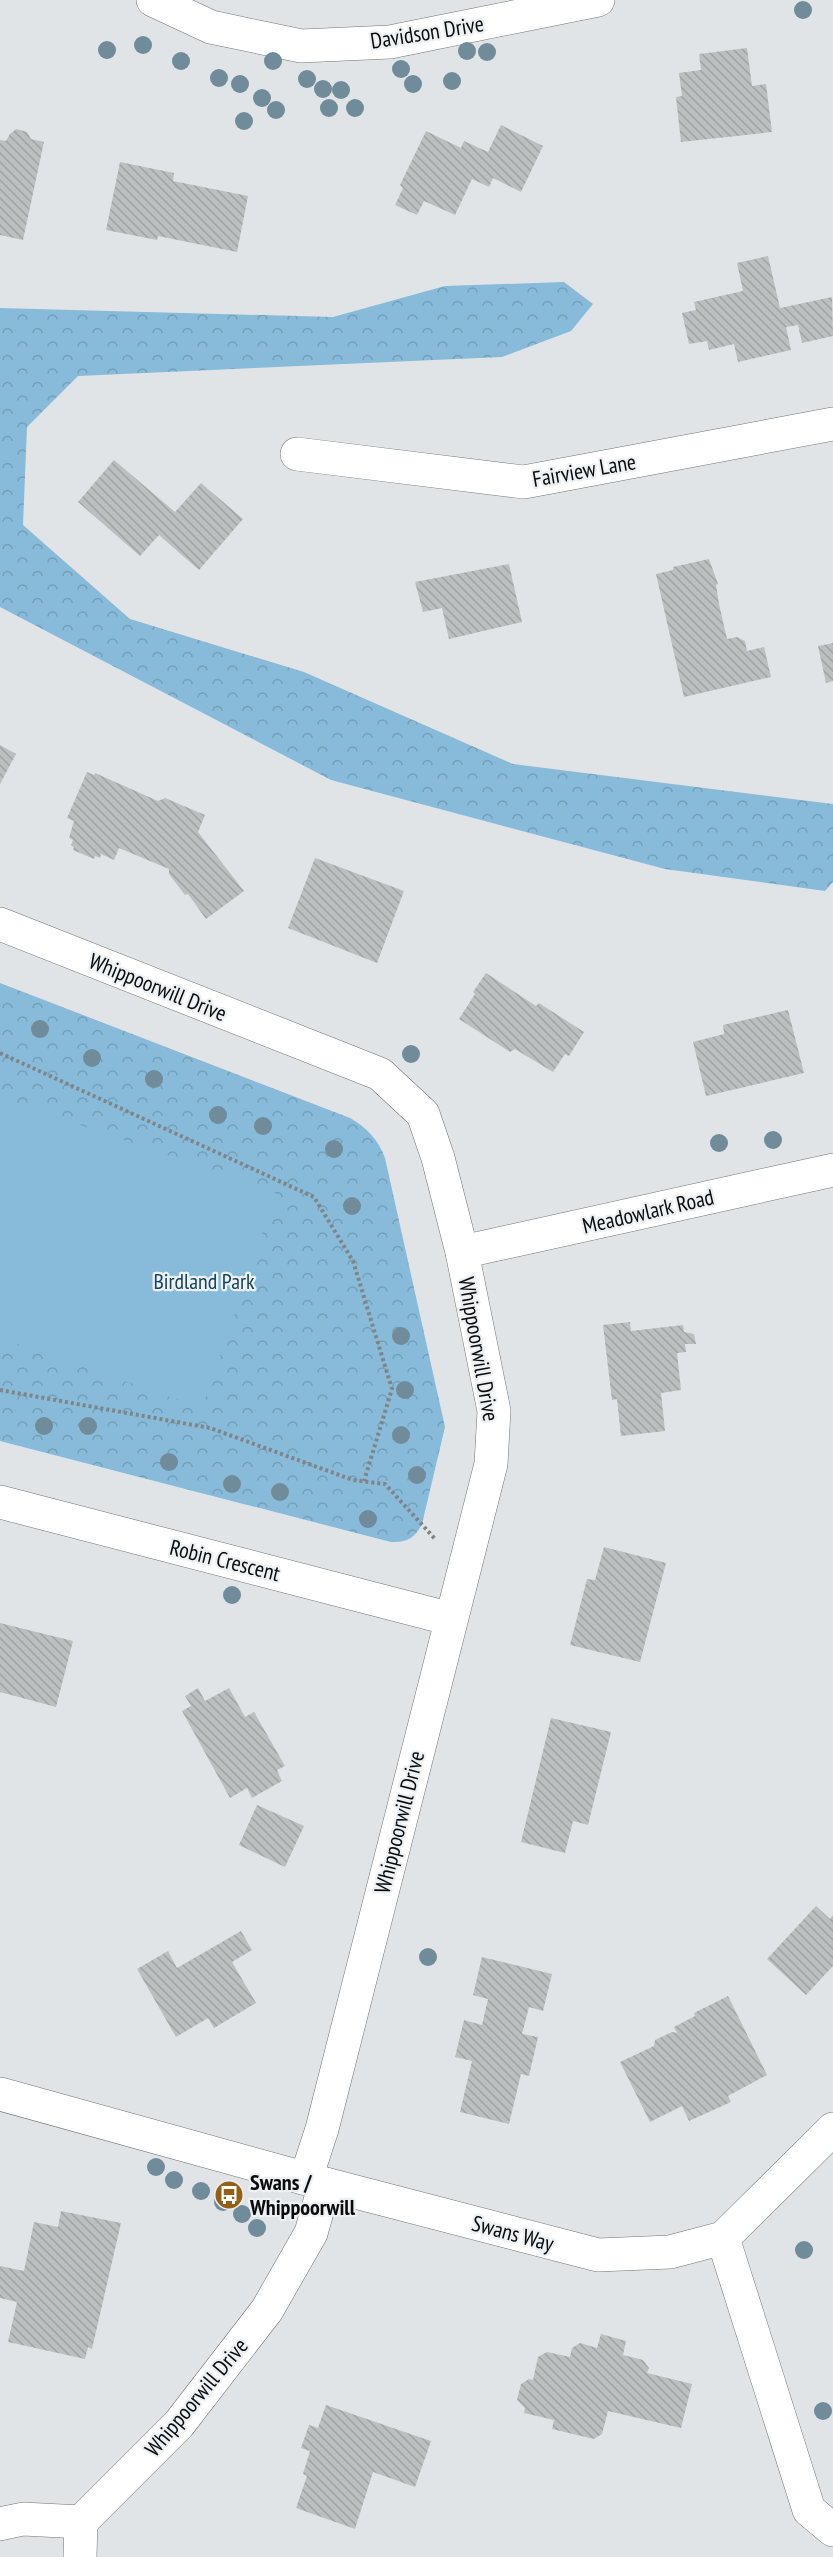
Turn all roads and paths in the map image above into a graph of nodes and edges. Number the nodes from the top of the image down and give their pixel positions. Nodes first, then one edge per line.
1 (153, 0) edge
2 (598, 0) edge
3 (833, 424) edge
4 (297, 454) dead end
5 (0, 924) edge
6 (0, 1053) edge
7 (833, 1170) edge
8 (462, 1252) junction
9 (0, 1390) edge
10 (364, 1481) junction
11 (0, 1502) edge
12 (464, 1570) junction
13 (451, 1619) junction
14 (0, 2094) edge
15 (833, 2129) edge
16 (315, 2181) junction
17 (723, 2238) junction
18 (81, 2522) junction
19 (0, 2524) edge
20 (833, 2530) edge
21 (80, 2557) edge

1 - 2 street, Davidson Drive
3 - 4 street, Fairview Lane
5 - 8 street, Whippoorwill Drive
6 - 10 path
7 - 8 street, Meadowlark Road
8 - 12 street, Whippoorwill Drive
9 - 10 path
10 - 12 path
11 - 13 street, Robin Crescent
12 - 13 street, Whippoorwill Drive
13 - 16 street, Whippoorwill Drive
14 - 16 street, Swans Way
15 - 17 street
16 - 17 street, Swans Way
16 - 18 street, Whippoorwill Drive
17 - 20 street
18 - 19 street
18 - 21 street

